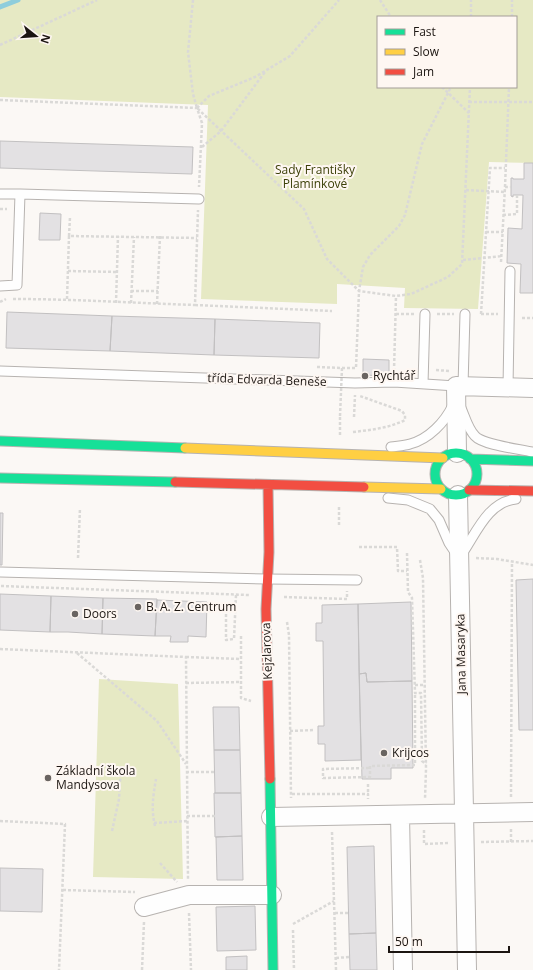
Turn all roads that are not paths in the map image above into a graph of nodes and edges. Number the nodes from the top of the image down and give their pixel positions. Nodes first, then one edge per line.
1 (0, 194) edge
2 (20, 194) junction
3 (199, 199) dead end
4 (510, 271) dead end
5 (0, 286) edge
6 (424, 314) dead end
7 (465, 314) dead end
8 (0, 371) edge
9 (423, 384) junction
10 (508, 387) junction
11 (533, 388) edge
12 (458, 390) junction
13 (0, 441) edge
14 (533, 452) edge
15 (339, 454) junction
16 (457, 457) junction
17 (533, 461) edge
18 (0, 478) edge
19 (268, 485) junction
20 (339, 487) junction
21 (456, 491) junction
22 (533, 491) edge
23 (533, 496) edge
24 (459, 558) junction
25 (0, 572) edge
26 (267, 580) junction
27 (352, 580) road end
28 (533, 812) edge
29 (464, 813) junction
30 (400, 815) junction
31 (271, 817) junction
32 (272, 895) junction
33 (144, 907) road end
34 (273, 970) edge
35 (403, 970) edge
36 (467, 970) edge

1 - 2 lane
2 - 3 lane
2 - 5 lane
4 - 10 lane
6 - 9 lane
7 - 12 lane
8 - 9 lane, třída Edvarda Beneše
9 - 12 lane, třída Edvarda Beneše
10 - 11 street, třída Edvarda Beneše
10 - 12 street, třída Edvarda Beneše
12 - 14 lane
12 - 15 lane
12 - 16 street
13 - 15 street
15 - 16 street
16 - 17 street
16 - 21 street
16 - 21 street
18 - 19 street
19 - 20 street
19 - 26 street, Kejzlarova
20 - 21 street
20 - 24 lane
21 - 22 street
21 - 24 street, Jana Masaryka
23 - 24 lane
24 - 29 street, Jana Masaryka
25 - 26 lane
26 - 27 lane
26 - 31 street, Kejzlarova
28 - 29 street
29 - 30 street
29 - 36 street, Jana Masaryka
30 - 31 street
30 - 35 street
31 - 32 street, Kejzlarova
32 - 33 street
32 - 34 street, Kejzlarova

